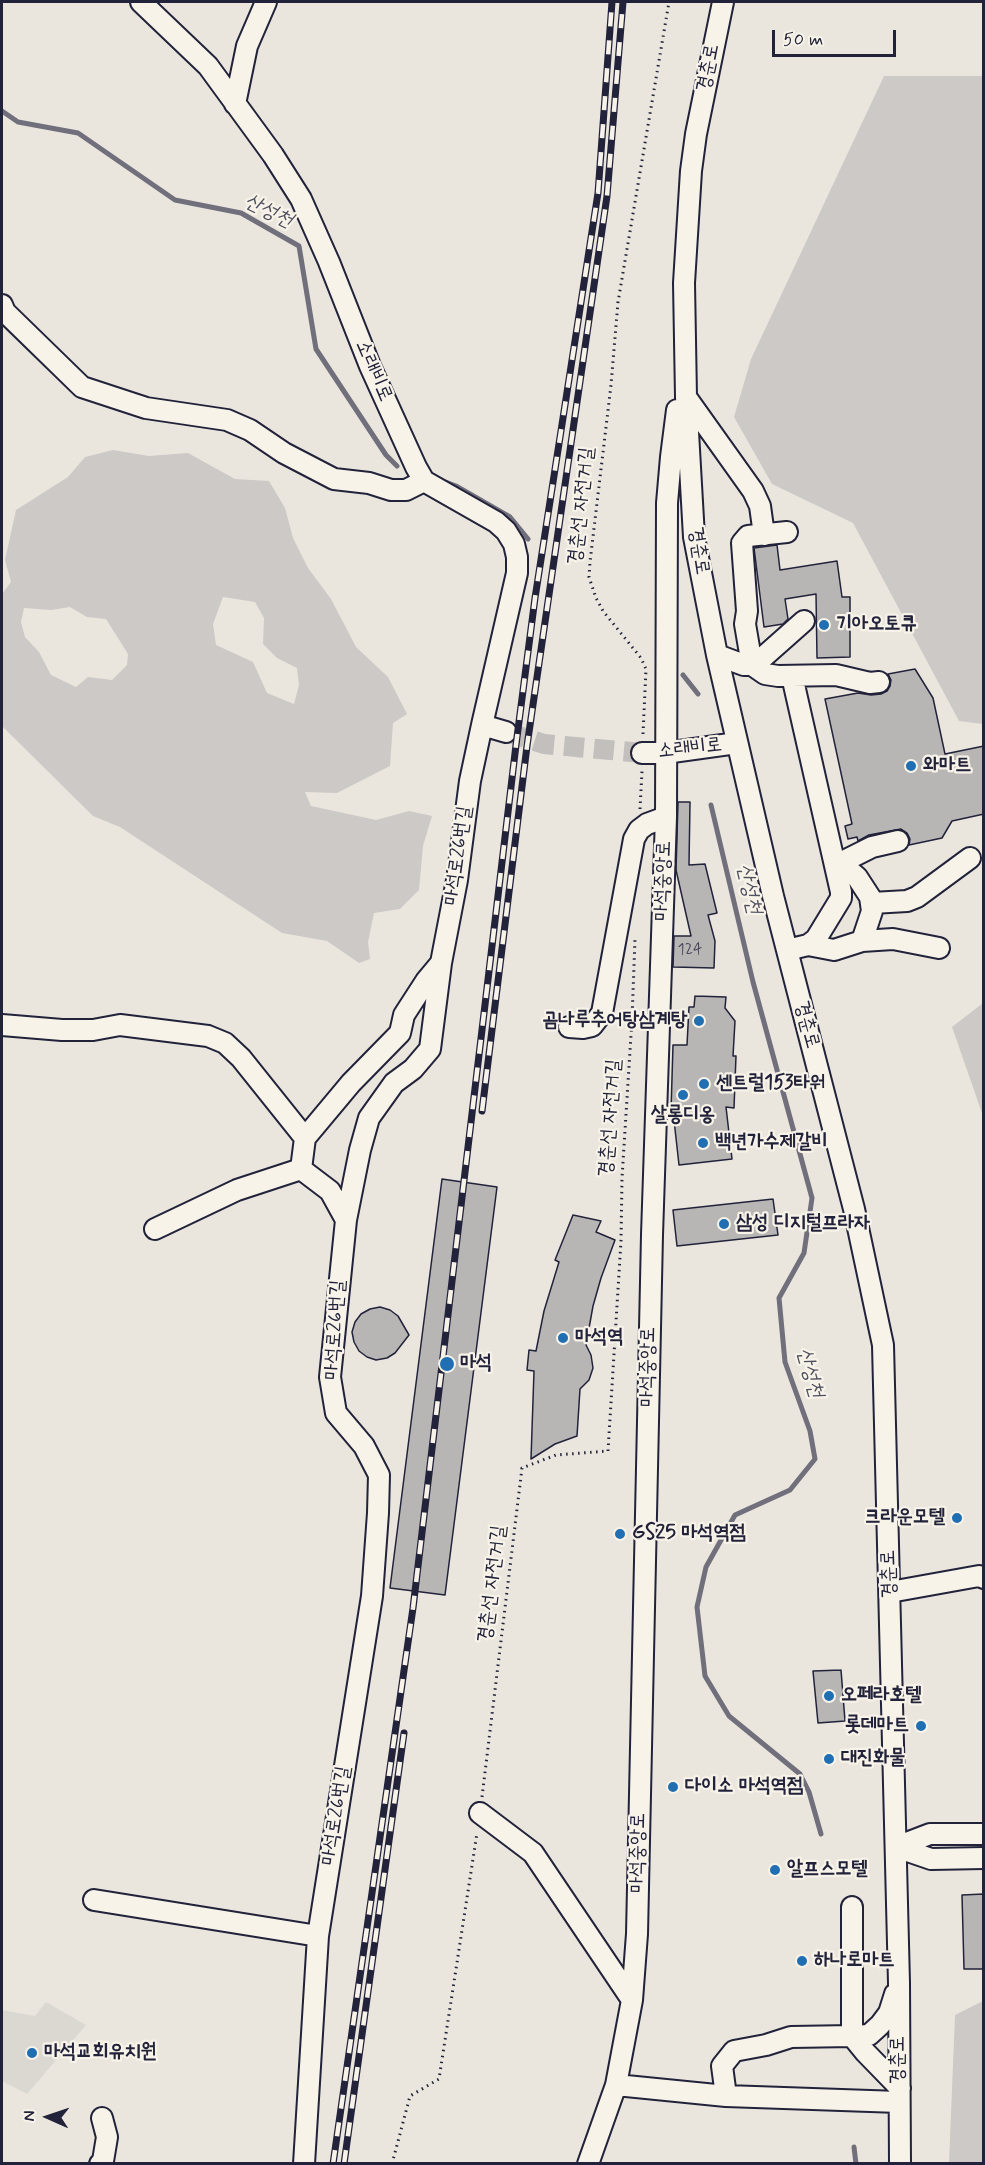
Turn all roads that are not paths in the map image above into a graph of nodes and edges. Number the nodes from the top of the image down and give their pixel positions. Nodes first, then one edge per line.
1 (141, 2) edge
2 (266, 2) edge
3 (723, 2) edge
4 (235, 104) junction
5 (2, 305) edge
6 (685, 360) junction
7 (686, 397) junction
8 (424, 481) junction
9 (787, 532) dead end
10 (764, 534) junction
11 (694, 537) junction
12 (666, 565) junction
13 (804, 621) dead end
14 (717, 655) junction
15 (748, 665) junction
16 (792, 676) junction
17 (879, 681) dead end
18 (482, 725) junction
19 (506, 732) tunnel mouth
20 (737, 743) junction
21 (642, 753) tunnel mouth
22 (665, 753) junction
23 (666, 817) junction
24 (898, 841) dead end
25 (970, 858) dead end
26 (836, 865) junction
27 (872, 903) junction
28 (862, 941) junction
29 (808, 945) junction
30 (939, 948) dead end
31 (787, 950) junction
32 (441, 963) junction
33 (2, 1026) edge
34 (569, 1027) dead end
35 (304, 1138) junction
36 (301, 1169) junction
37 (346, 1220) junction
38 (155, 1229) dead end
39 (984, 1578) edge
40 (890, 1592) junction
41 (480, 1813) road end
42 (984, 1834) edge
43 (896, 1847) junction
44 (984, 1858) edge
45 (94, 1900) dead end
46 (852, 1907) dead end
47 (318, 1936) junction
48 (899, 1983) junction
49 (632, 2000) junction
50 (852, 2036) junction
51 (616, 2085) junction
52 (899, 2095) junction
53 (726, 2096) junction
54 (102, 2118) dead end
55 (100, 2163) edge
56 (304, 2163) edge
57 (588, 2163) edge
58 (900, 2163) edge

1 - 4 street, 소래비로
2 - 4 street
3 - 6 street, 경춘로
4 - 8 street, 소래비로
5 - 8 street
6 - 7 street, 경춘로
6 - 12 street, 마석중앙로
7 - 10 street
7 - 11 street, 경춘로
8 - 18 street
9 - 10 street
10 - 15 street
11 - 12 street
11 - 14 street, 경춘로
12 - 22 street, 마석중앙로
13 - 15 street
14 - 15 street
14 - 20 street, 경춘로
15 - 16 street
16 - 17 street
16 - 26 street
18 - 19 street
18 - 32 street, 마석로26번길
20 - 22 street, 소래비로
20 - 31 street, 경춘로
21 - 22 street, 소래비로
22 - 23 street, 마석중앙로
23 - 34 street
23 - 49 street, 마석중앙로
24 - 26 street
25 - 27 street
26 - 27 street
26 - 29 street
27 - 28 street
28 - 29 street
28 - 30 street
29 - 31 street
31 - 40 street, 경춘로
32 - 35 street
32 - 37 street, 마석로26번길
33 - 35 street
35 - 36 street
36 - 37 street
36 - 38 street
37 - 47 street, 마석로26번길
39 - 40 street
40 - 43 street, 경춘로
41 - 49 street
42 - 43 street
43 - 44 street
43 - 48 street, 경춘로
45 - 47 street
46 - 50 street
47 - 56 street, 마석로26번길
48 - 50 street
48 - 52 street, 경춘로
49 - 51 street, 마석중앙로
50 - 52 street
50 - 53 street
51 - 53 street
51 - 57 street, 마석중앙로
52 - 53 street
52 - 58 street, 경춘로
54 - 55 street

